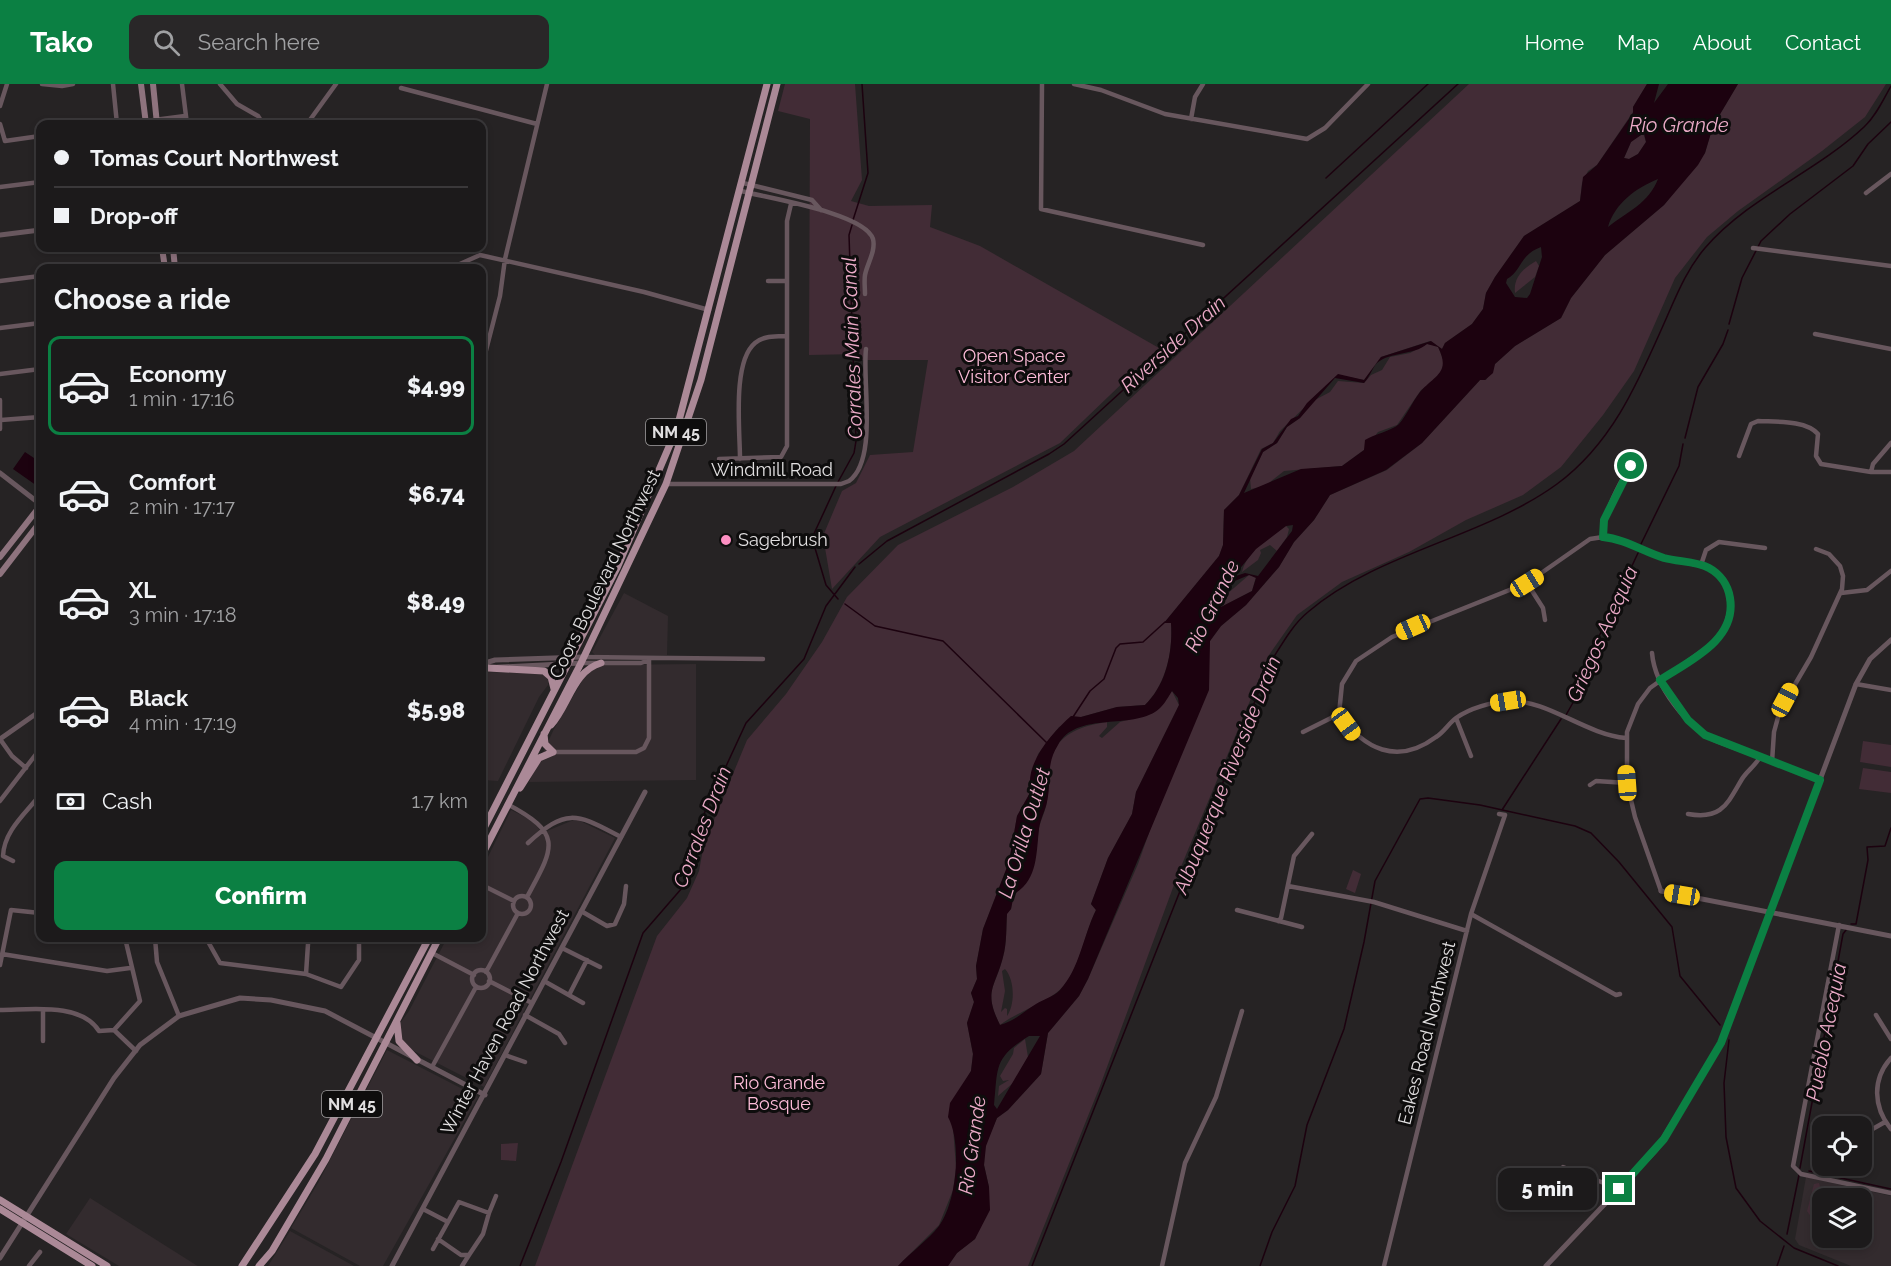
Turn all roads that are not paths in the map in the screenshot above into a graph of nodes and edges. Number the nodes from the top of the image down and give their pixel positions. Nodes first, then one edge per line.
1 (7, 84) edge
2 (42, 84) edge
3 (73, 84) edge
4 (113, 84) edge
5 (141, 84) edge
6 (153, 84) edge
7 (182, 84) edge
8 (220, 84) edge
9 (336, 84) edge
10 (548, 84) edge
11 (767, 84) edge
12 (777, 84) edge
13 (1042, 84) edge
14 (1203, 84) edge
15 (1368, 84) edge
16 (1074, 85) edge
17 (401, 88) dead end
18 (1, 99) edge
19 (0, 106) edge
20 (185, 116) junction
21 (1191, 119) junction
22 (117, 120) edge
23 (145, 120) edge
24 (157, 120) edge
25 (166, 120) edge
26 (186, 120) edge
27 (260, 120) edge
28 (310, 120) edge
29 (0, 124) edge
30 (537, 124) junction
31 (36, 137) edge
32 (1891, 174) edge
33 (36, 182) edge
34 (743, 183) junction
35 (752, 185) junction
36 (0, 187) edge
37 (741, 191) junction
38 (750, 193) junction
39 (1866, 193) dead end
40 (792, 204) junction
41 (821, 210) junction
42 (36, 230) edge
43 (0, 235) edge
44 (1203, 245) dead end
45 (1756, 249) dead end
46 (505, 259) junction
47 (460, 264) edge
48 (1891, 266) edge
49 (36, 276) edge
50 (0, 281) edge
51 (768, 281) dead end
52 (787, 281) junction
53 (865, 294) dead end
54 (709, 310) junction
55 (36, 324) edge
56 (0, 328) edge
57 (1815, 334) dead end
58 (786, 336) junction
59 (866, 349) dead end
60 (1891, 349) edge
61 (486, 350) edge
62 (36, 370) edge
63 (0, 374) edge
64 (0, 400) edge
65 (36, 417) edge
66 (2, 420) edge
67 (0, 429) edge
68 (1891, 443) edge
69 (1739, 456) dead end
70 (719, 459) dead end
71 (740, 459) junction
72 (1637, 462) dead end
73 (1871, 472) junction
74 (1891, 472) edge
75 (0, 473) edge
76 (666, 484) junction
77 (36, 502) edge
78 (36, 510) edge
79 (36, 527) edge
80 (1603, 537) junction
81 (1765, 548) dead end
82 (1816, 549) dead end
83 (0, 557) edge
84 (1701, 565) junction
85 (1891, 571) edge
86 (0, 574) edge
87 (1527, 583) junction
88 (1841, 593) junction
89 (1545, 620) dead end
90 (1891, 640) edge
91 (1652, 653) dead end
92 (763, 659) dead end
93 (569, 660) junction
94 (582, 660) junction
95 (649, 660) junction
96 (602, 663) junction
97 (486, 667) edge
98 (486, 667) edge
99 (1660, 680) junction
100 (1856, 684) junction
101 (554, 688) junction
102 (1891, 690) edge
103 (36, 714) edge
104 (1339, 714) junction
105 (1456, 718) junction
106 (1303, 732) dead end
107 (544, 733) junction
108 (1626, 738) junction
109 (0, 739) edge
110 (553, 752) junction
111 (36, 754) edge
112 (1471, 756) dead end
113 (1760, 758) junction
114 (1772, 762) junction
115 (26, 768) junction
116 (1820, 780) junction
117 (1627, 783) junction
118 (1590, 785) dead end
119 (645, 792) dead end
120 (501, 794) junction
121 (36, 800) edge
122 (0, 801) edge
123 (509, 801) junction
124 (1499, 814) dead end
125 (1688, 814) dead end
126 (486, 824) edge
127 (545, 830) junction
128 (486, 832) edge
129 (1312, 834) dead end
130 (621, 837) junction
131 (528, 843) dead end
132 (486, 847) edge
133 (12, 861) dead end
134 (626, 886) dead end
135 (1288, 886) junction
136 (486, 887) edge
137 (1661, 891) joint
138 (527, 897) junction
139 (514, 901) junction
140 (1237, 910) dead end
141 (581, 911) junction
142 (1772, 911) junction
143 (36, 913) edge
144 (518, 913) junction
145 (1471, 914) junction
146 (1278, 921) junction
147 (1839, 925) junction
148 (1302, 927) dead end
149 (1467, 931) junction
150 (1891, 936) edge
151 (126, 942) edge
152 (155, 942) edge
153 (208, 942) edge
154 (307, 942) edge
155 (359, 942) edge
156 (427, 942) edge
157 (437, 942) edge
158 (562, 948) junction
159 (432, 953) junction
160 (2, 954) junction
161 (587, 960) junction
162 (0, 964) edge
163 (600, 967) dead end
164 (130, 968) junction
165 (486, 972) junction
166 (306, 974) junction
167 (474, 975) junction
168 (489, 981) junction
169 (544, 981) junction
170 (476, 987) junction
171 (1620, 994) dead end
172 (569, 995) junction
173 (532, 1003) junction
174 (583, 1003) dead end
175 (0, 1010) edge
176 (43, 1010) junction
177 (1242, 1011) dead end
178 (1876, 1015) dead end
179 (179, 1016) junction
180 (398, 1016) junction
181 (525, 1016) junction
182 (114, 1030) junction
183 (1891, 1039) edge
184 (43, 1041) dead end
185 (381, 1041) junction
186 (565, 1043) dead end
187 (136, 1051) junction
188 (505, 1055) junction
189 (1891, 1058) edge
190 (417, 1060) junction
191 (525, 1062) dead end
192 (432, 1067) junction
193 (485, 1095) junction
194 (1885, 1122) junction
195 (1891, 1129) edge
196 (1872, 1130) edge
197 (1563, 1167) dead end
198 (1619, 1189) junction
199 (1891, 1193) edge
200 (496, 1196) dead end
201 (0, 1200) edge
202 (0, 1209) edge
203 (423, 1209) junction
204 (489, 1213) junction
205 (26, 1215) junction
206 (21, 1222) junction
207 (448, 1222) junction
208 (438, 1239) junction
209 (433, 1249) dead end
210 (40, 1252) dead end
211 (469, 1256) junction
212 (0, 1258) edge
213 (104, 1265) edge
214 (28, 1266) edge
215 (92, 1266) edge
216 (242, 1266) edge
217 (260, 1266) edge
218 (392, 1266) edge
219 (462, 1266) edge
220 (1162, 1266) edge
221 (1384, 1266) edge
222 (1546, 1266) edge

1 - 18 street
2 - 3 street
4 - 22 street
5 - 23 main road
6 - 24 main road
7 - 20 street
8 - 27 street
9 - 28 street
10 - 30 street
11 - 34 main road, Coors Boulevard Northwest / NM 45
12 - 35 main road, Coors Boulevard Northwest / NM 45
13 - 44 street
14 - 21 street
15 - 21 street
16 - 21 street
17 - 30 street
18 - 19 street
20 - 25 street
20 - 26 street
29 - 31 street
30 - 46 street
32 - 39 street
33 - 36 street
34 - 35 street
34 - 37 main road, Coors Boulevard Northwest / NM 45
35 - 38 main road, Coors Boulevard Northwest / NM 45
35 - 41 street
37 - 38 street
37 - 54 main road, Coors Boulevard Northwest / NM 45
38 - 40 street
38 - 76 main road, Coors Boulevard Northwest / NM 45
40 - 41 street
40 - 52 street
41 - 53 street
42 - 43 street
45 - 48 street
46 - 47 street
46 - 54 street
46 - 61 street
49 - 50 street
51 - 52 street
52 - 58 street
54 - 93 main road, Coors Boulevard Northwest / NM 45
55 - 56 street
57 - 60 street
58 - 71 street
58 - 71 street
59 - 76 street, Windmill Road
62 - 63 street
64 - 66 street
65 - 66 street
66 - 67 street
68 - 73 street
69 - 73 street
70 - 71 street
72 - 80 street
73 - 74 street
75 - 77 street
76 - 94 main road, Coors Boulevard Northwest / NM 45
78 - 83 main road
79 - 86 main road
80 - 84 street
80 - 87 street
81 - 84 street
82 - 88 street
84 - 99 street
85 - 88 street
87 - 89 street
87 - 104 street
88 - 114 street
90 - 100 street
91 - 99 street
92 - 95 street
93 - 94 street
93 - 97 street
93 - 101 main road, Coors Boulevard Northwest / NM 45
94 - 95 street
94 - 96 street
94 - 107 main road, Coors Boulevard Northwest / NM 45
95 - 96 street
95 - 110 street
96 - 107 main road
98 - 101 main road
99 - 108 street
99 - 113 street
100 - 102 street
100 - 116 street
101 - 120 main road, Coors Boulevard Northwest / NM 45
103 - 109 street
104 - 105 street
104 - 106 street
105 - 108 street
105 - 112 street
107 - 110 main road
107 - 123 main road, Coors Boulevard Northwest / NM 45
108 - 117 street
109 - 115 street
110 - 123 main road
111 - 115 street
113 - 114 street
113 - 125 street
114 - 116 street
115 - 122 street
116 - 142 street
117 - 118 street
117 - 137 street
119 - 130 street, Winter Haven Road Northwest
120 - 126 main road, Coors Boulevard Northwest / NM 45
120 - 128 main road
121 - 133 street
123 - 127 street
123 - 132 main road, Coors Boulevard Northwest / NM 45
124 - 145 street, Eakes Road Northwest
127 - 130 street
127 - 131 street
127 - 138 street
129 - 135 street
130 - 141 street, Winter Haven Road Northwest
134 - 141 street
135 - 146 street
135 - 149 street
136 - 139 street
137 - 142 street
138 - 139 street
138 - 144 street
139 - 144 street
140 - 146 street
141 - 158 street, Winter Haven Road Northwest
142 - 147 street
142 - 198 street
143 - 160 street
144 - 165 street
145 - 149 street, Eakes Road Northwest
145 - 171 street
146 - 148 street
147 - 150 street
147 - 199 street
149 - 221 street, Eakes Road Northwest
151 - 164 street
152 - 179 street
153 - 166 street
154 - 166 street
155 - 166 street
156 - 185 main road, NM 45
157 - 159 main road, NM 45
158 - 161 street
158 - 169 street, Winter Haven Road Northwest
159 - 167 street
159 - 180 main road, NM 45
160 - 162 street
160 - 164 street
161 - 163 street
161 - 172 street
164 - 182 street
165 - 167 street
165 - 168 street
167 - 170 street
168 - 170 street
168 - 173 street
169 - 172 street
169 - 173 street, Winter Haven Road Northwest
170 - 192 street
172 - 174 street
173 - 181 street, Winter Haven Road Northwest
175 - 176 street
176 - 182 street
176 - 184 street
177 - 220 street
178 - 183 street
179 - 185 street
179 - 187 street
180 - 185 main road, NM 45
180 - 190 main road
181 - 186 street
181 - 188 street, Winter Haven Road Northwest
182 - 187 street
185 - 190 street
185 - 216 main road, NM 45
185 - 217 main road, NM 45
187 - 205 street
188 - 191 street
188 - 193 street, Winter Haven Road Northwest
189 - 194 street
190 - 192 street
192 - 193 street
193 - 203 street, Winter Haven Road Northwest
194 - 195 street
194 - 196 street
197 - 198 street
198 - 222 street
200 - 204 street
201 - 205 main road
202 - 206 main road
203 - 207 street
203 - 218 street, Winter Haven Road Northwest
204 - 207 street
204 - 211 street
205 - 206 street
205 - 213 main road
206 - 212 street
206 - 215 main road
207 - 208 street
208 - 209 street
208 - 211 street
210 - 214 street
211 - 219 street

